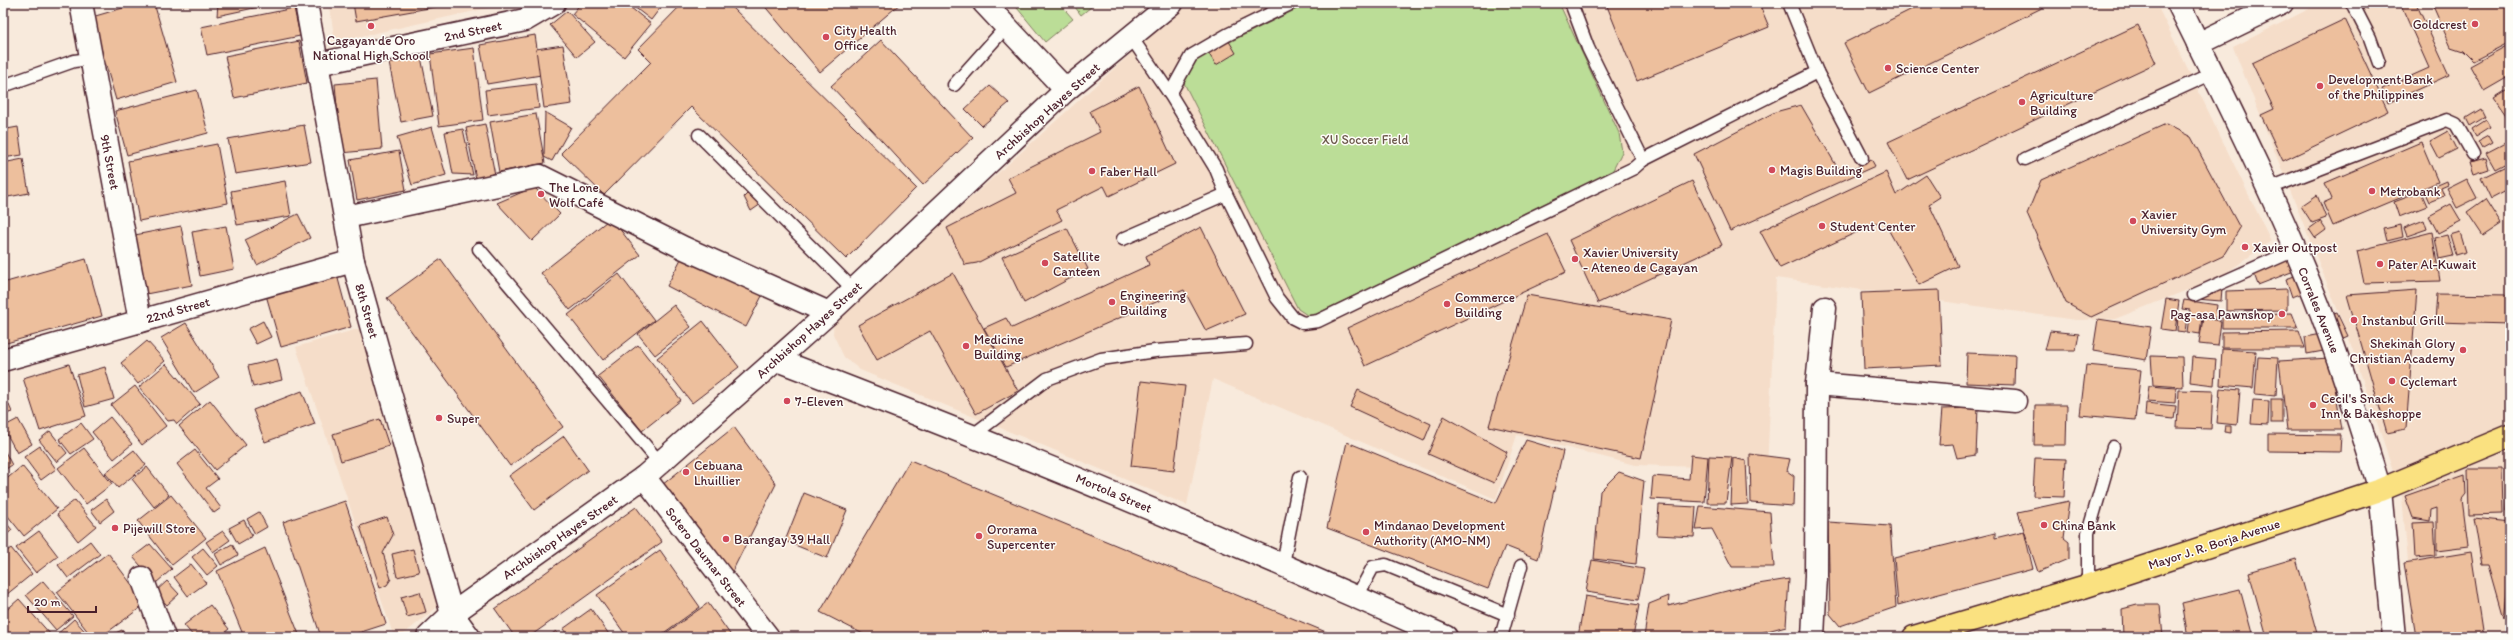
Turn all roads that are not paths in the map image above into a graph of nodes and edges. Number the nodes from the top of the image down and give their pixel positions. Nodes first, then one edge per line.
1 (81, 3) edge
2 (306, 3) edge
3 (554, 3) edge
4 (984, 3) edge
5 (1172, 3) edge
6 (1292, 3) edge
7 (1571, 3) edge
8 (1789, 3) edge
9 (2178, 3) edge
10 (2282, 3) edge
11 (2352, 3) edge
12 (1006, 27) junction
13 (1132, 37) junction
14 (2198, 44) junction
15 (90, 59) junction
16 (2379, 63) dead end
17 (318, 64) junction
18 (1817, 72) junction
19 (2213, 73) junction
20 (954, 85) dead end
21 (3, 86) edge
22 (1066, 90) junction
23 (1170, 94) junction
24 (699, 135) dead end
25 (2473, 154) dead end
26 (1862, 158) dead end
27 (2025, 159) dead end
28 (1643, 160) junction
29 (2267, 189) junction
30 (1226, 194) junction
31 (346, 217) junction
32 (1123, 239) dead end
33 (479, 249) dead end
34 (2294, 250) junction
35 (353, 261) junction
36 (854, 290) junction
37 (2194, 295) dead end
38 (1825, 308) dead end
39 (829, 313) junction
40 (140, 321) junction
41 (1246, 344) dead end
42 (3, 360) edge
43 (777, 360) junction
44 (1817, 384) junction
45 (2015, 401) dead end
46 (973, 435) junction
47 (2510, 436) edge
48 (2113, 447) dead end
49 (660, 463) junction
50 (1300, 477) dead end
51 (644, 478) junction
52 (2380, 490) junction
53 (1283, 564) junction
54 (1521, 566) dead end
55 (142, 578) dead end
56 (2088, 585) junction
57 (1357, 597) junction
58 (452, 614) junction
59 (1508, 615) junction
60 (164, 637) edge
61 (428, 637) edge
62 (469, 637) edge
63 (768, 637) edge
64 (1446, 637) edge
65 (1501, 637) edge
66 (1813, 637) edge
67 (1914, 637) edge
68 (2394, 637) edge

1 - 15 street, 9th Street
2 - 17 street, 8th Street
3 - 17 street, 2nd Street
4 - 12 street
5 - 13 street, Archbishop Hayes Street
6 - 23 lane
7 - 28 lane
8 - 18 lane
9 - 14 street, Corrales Avenue
10 - 14 street
11 - 16 lane
12 - 20 lane
12 - 22 street
13 - 22 street, Archbishop Hayes Street
13 - 23 lane
14 - 19 street, Corrales Avenue
15 - 21 lane
15 - 40 street, 9th Street
17 - 31 street, 8th Street
18 - 26 lane
18 - 28 lane
19 - 27 lane
19 - 29 street, Corrales Avenue
22 - 36 street, Archbishop Hayes Street
23 - 30 lane
24 - 36 lane
25 - 29 lane
28 - 30 lane
29 - 34 street, Corrales Avenue
30 - 32 lane
31 - 35 street, 8th Street
31 - 39 street
33 - 49 lane
34 - 37 lane
34 - 52 street, Corrales Avenue
35 - 40 street, 22nd Street
35 - 58 street, 8th Street
36 - 39 street, Archbishop Hayes Street
38 - 44 street
39 - 43 street, Archbishop Hayes Street
40 - 42 street, 22nd Street
41 - 46 lane
43 - 46 street, Mortola Street
43 - 49 street, Archbishop Hayes Street
44 - 45 street
44 - 66 street
46 - 53 street, Mortola Street
47 - 52 main road, Mayor J. R. Borja Avenue
48 - 56 lane
49 - 51 street, Archbishop Hayes Street
50 - 53 lane
51 - 58 street, Archbishop Hayes Street
51 - 63 street, Sotero Daumar Street
52 - 56 main road, Mayor J. R. Borja Avenue
52 - 68 street, Corrales Avenue
53 - 57 street, Mortola Street
54 - 59 lane
55 - 60 street
56 - 67 main road, Mayor J. R. Borja Avenue
57 - 59 lane
57 - 64 street, Mortola Street
58 - 61 street, Archbishop Hayes Street
58 - 62 street
59 - 65 lane

